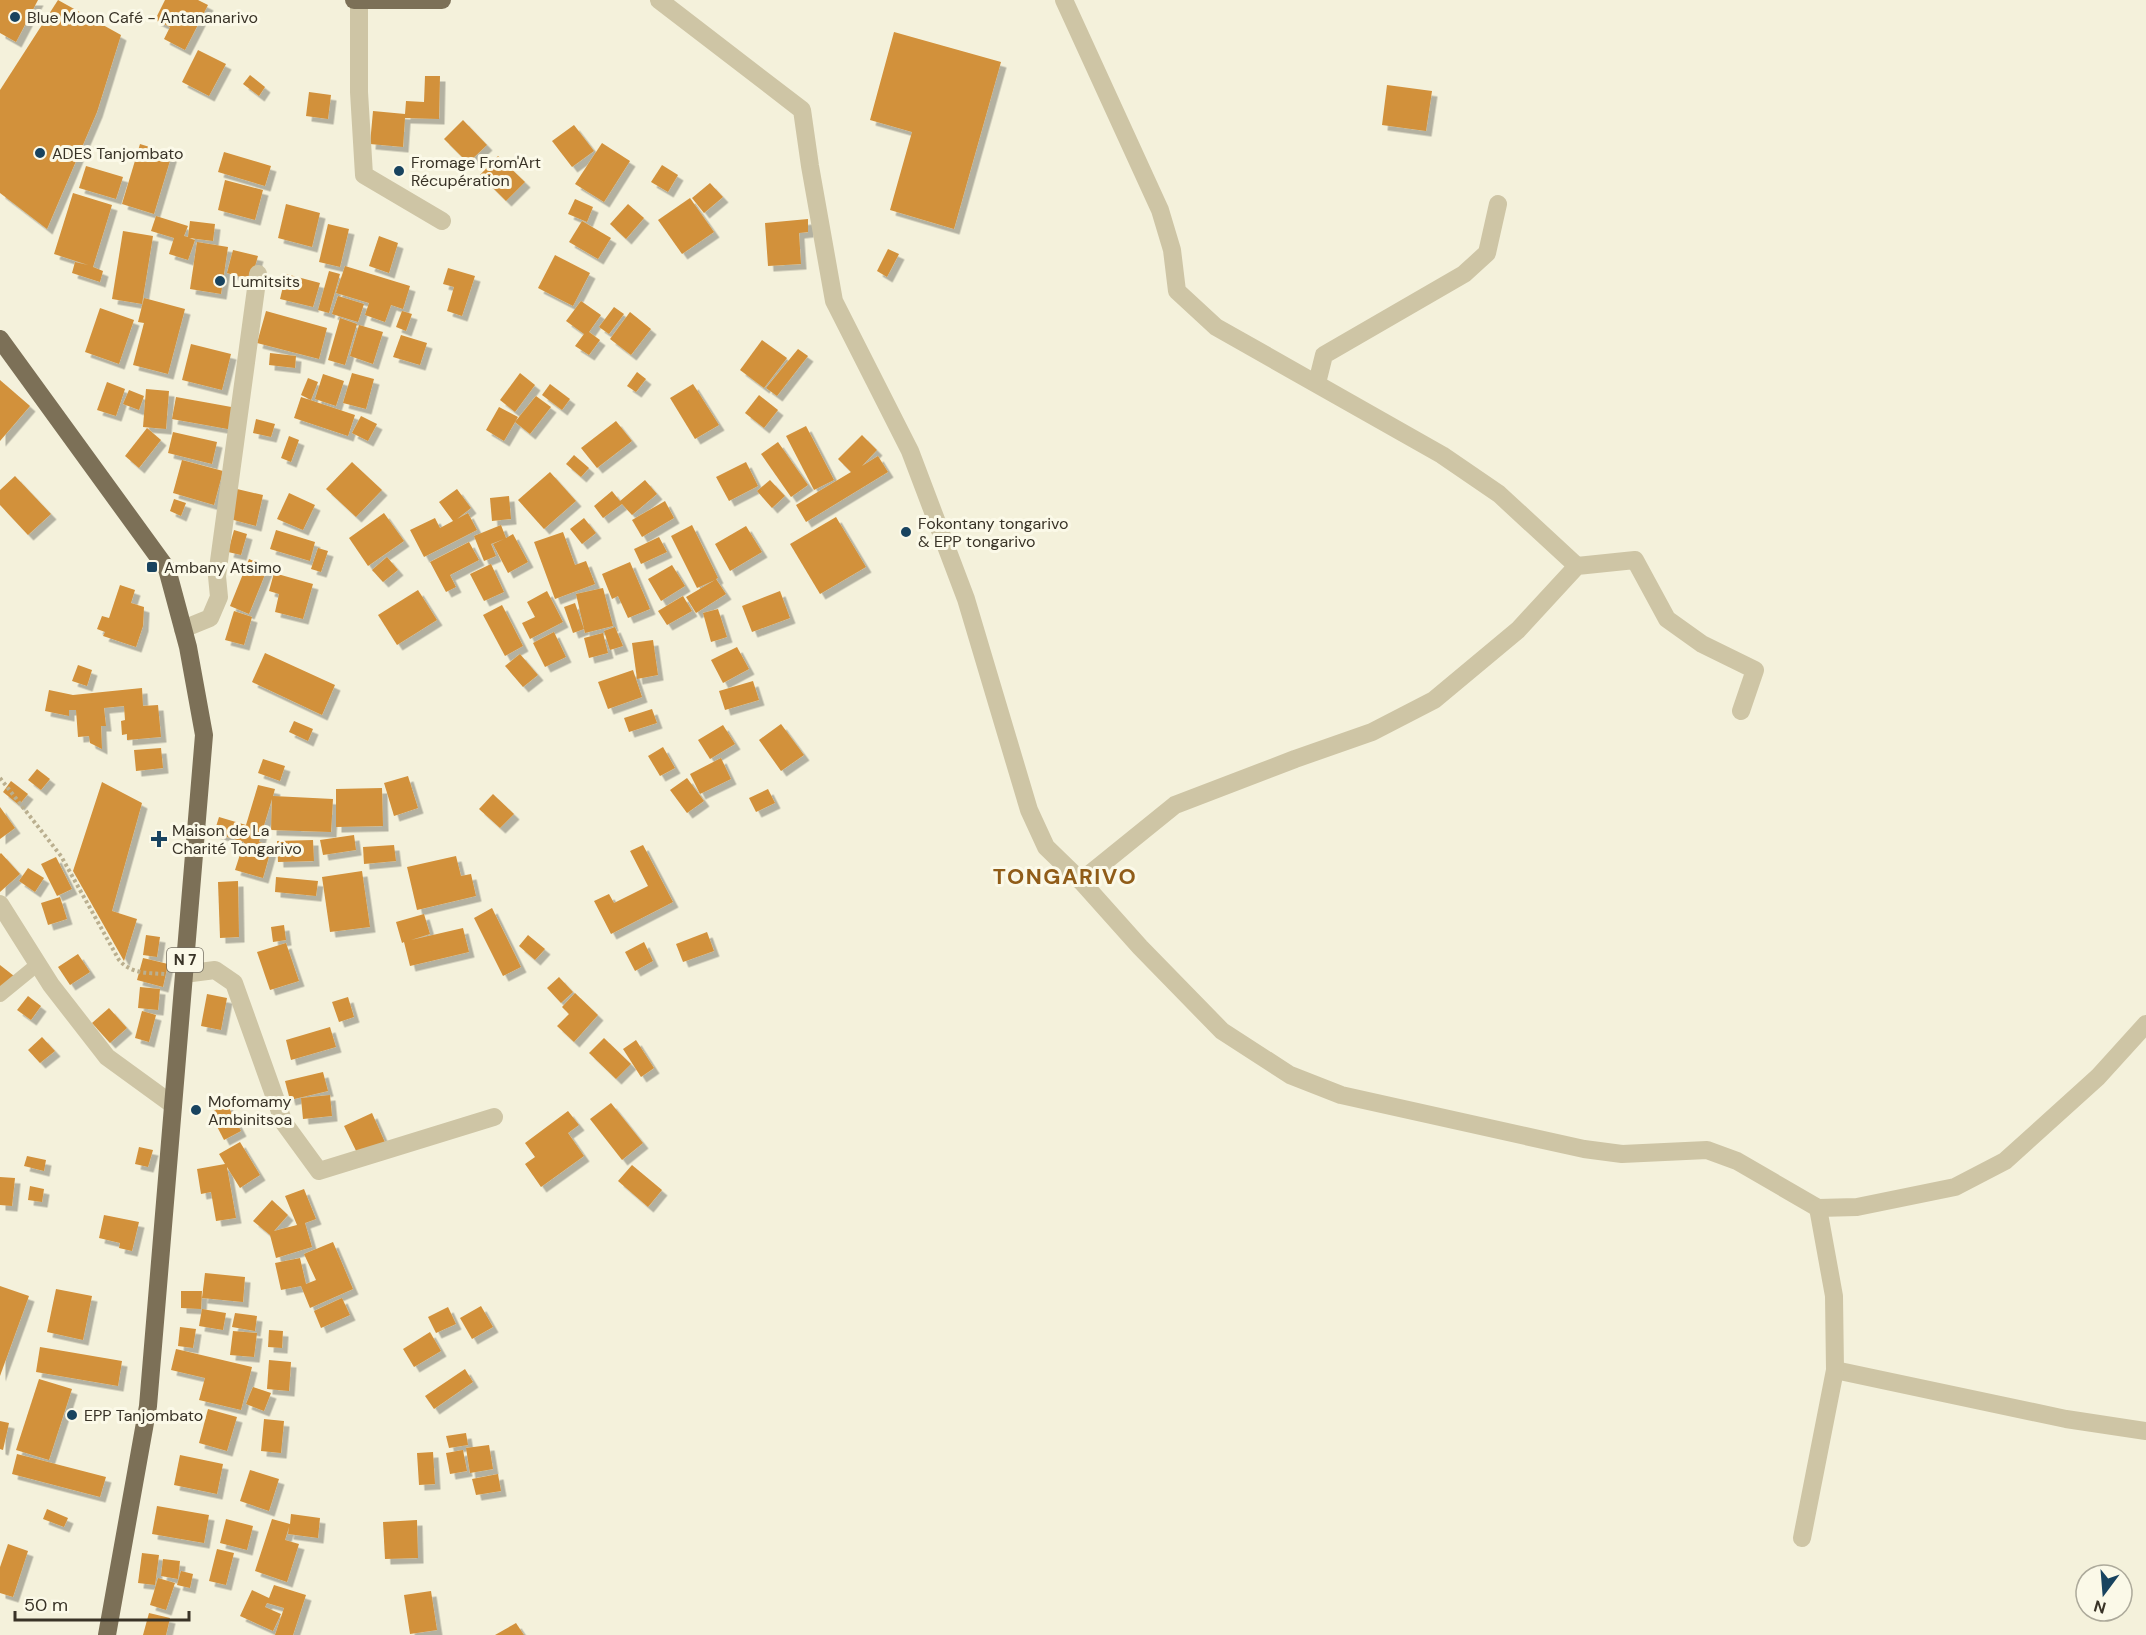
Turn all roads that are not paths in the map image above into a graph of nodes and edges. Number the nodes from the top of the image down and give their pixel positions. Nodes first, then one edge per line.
1 (357, 0) edge
2 (442, 0) edge
3 (659, 0) edge
4 (1064, 0) edge
5 (1497, 204) dead end
6 (442, 220) dead end
7 (258, 274) dead end
8 (0, 339) edge
9 (1317, 383) junction
10 (1577, 566) junction
11 (183, 629) junction
12 (1741, 711) dead end
13 (1081, 881) junction
14 (0, 904) edge
15 (38, 964) junction
16 (184, 974) junction
17 (0, 995) edge
18 (2146, 1024) edge
19 (173, 1106) junction
20 (495, 1117) dead end
21 (1818, 1208) junction
22 (1835, 1370) junction
23 (2146, 1431) edge
24 (1802, 1538) dead end
25 (107, 1635) edge

1 - 2 main road
1 - 6 street
3 - 13 street
4 - 9 street
5 - 9 street
7 - 11 street
8 - 11 main road, N 7
9 - 10 street
10 - 12 street
10 - 13 street
11 - 16 main road, N 7
13 - 21 street
14 - 15 street
15 - 17 lane
15 - 19 street
16 - 19 main road, N 7
16 - 20 street
18 - 21 street
19 - 25 main road, N 7
21 - 22 street
22 - 23 street
22 - 24 street

